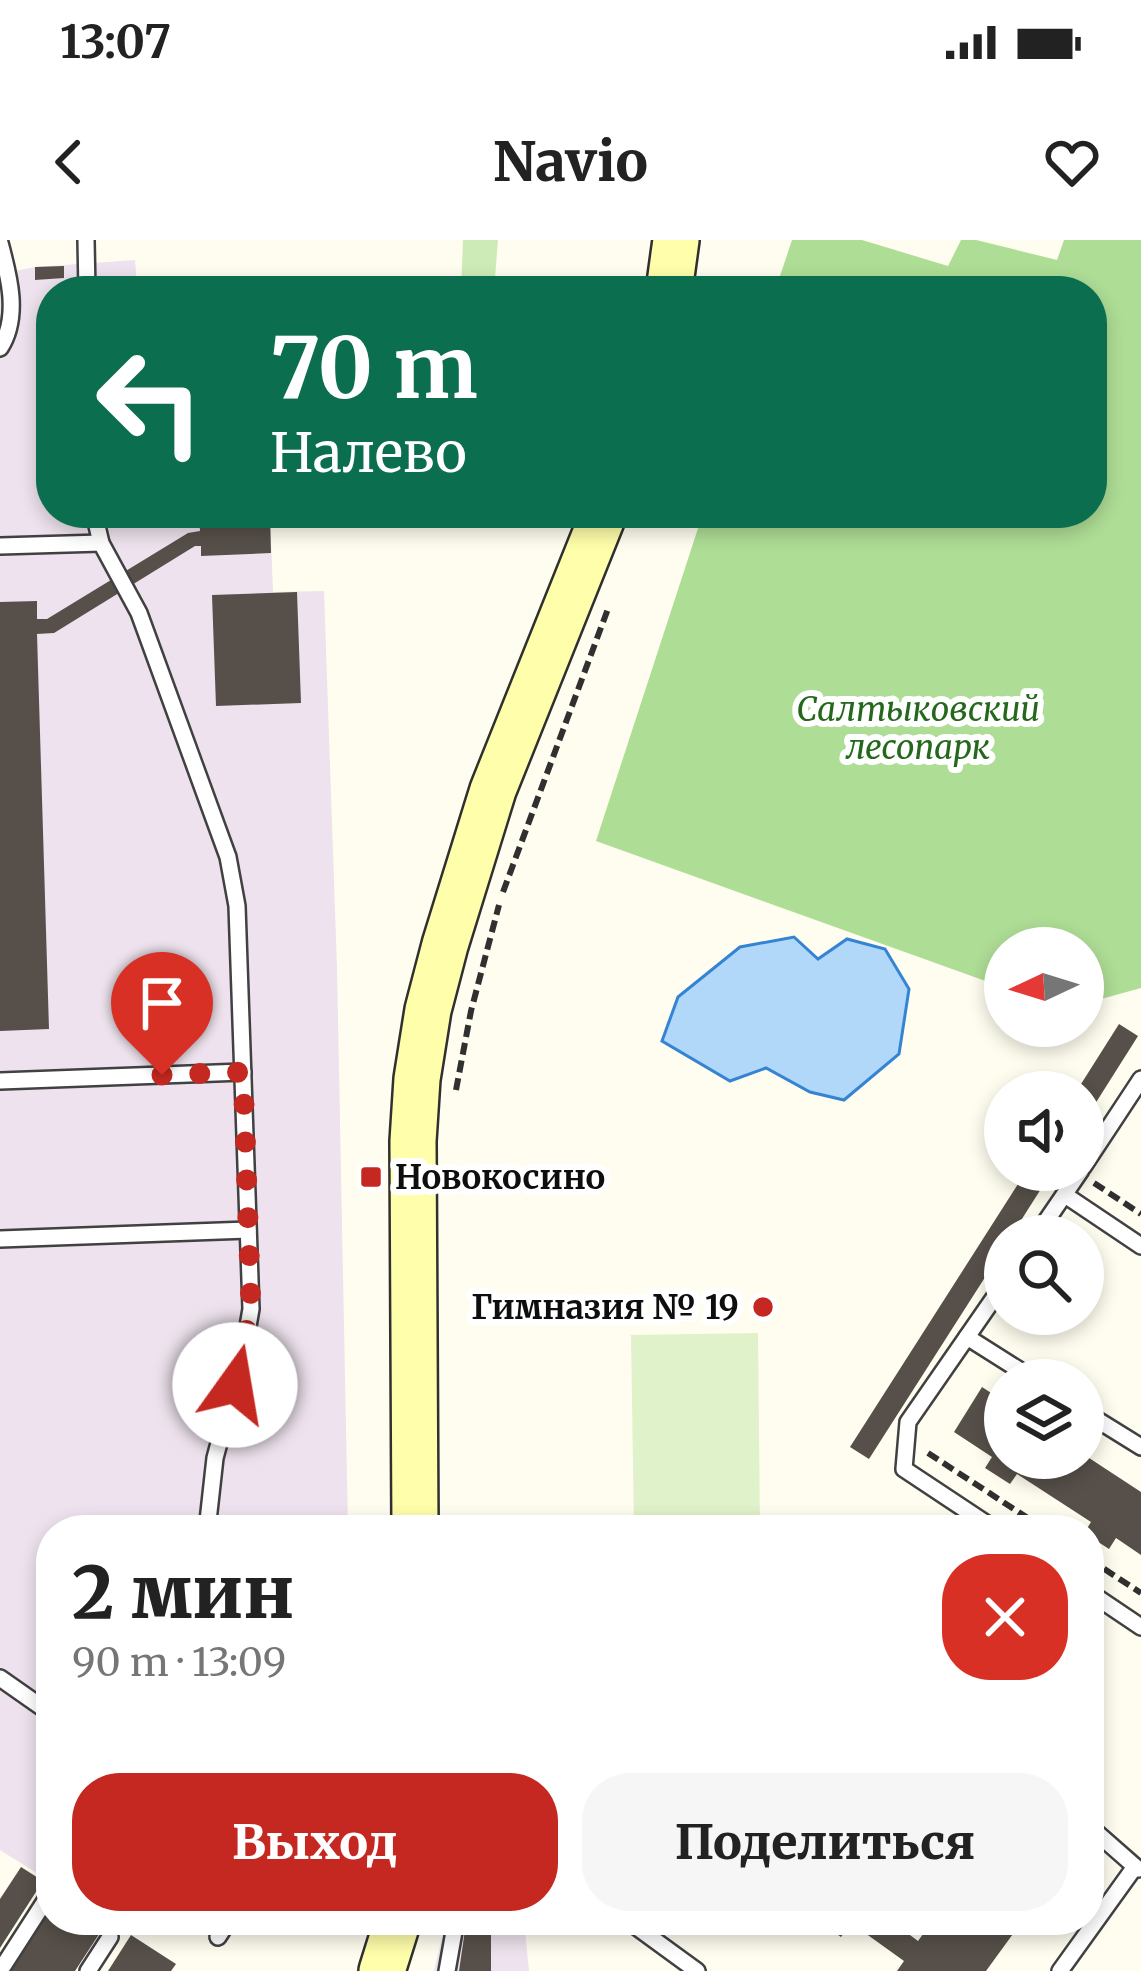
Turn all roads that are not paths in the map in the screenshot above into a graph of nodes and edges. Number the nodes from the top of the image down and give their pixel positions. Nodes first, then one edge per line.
1 (86, 240) edge
2 (676, 240) edge
3 (0, 243) edge
4 (87, 276) edge
5 (671, 276) edge
6 (0, 348) edge
7 (98, 528) edge
8 (598, 528) edge
9 (101, 543) junction
10 (0, 546) edge
11 (243, 1072) junction
12 (1141, 1079) edge
13 (0, 1081) edge
14 (1104, 1135) edge
15 (1068, 1191) edge
16 (1065, 1195) junction
17 (1051, 1215) edge
18 (248, 1230) junction
19 (0, 1239) edge
20 (1141, 1246) edge
21 (984, 1312) edge
22 (967, 1337) junction
23 (1002, 1359) edge
24 (1104, 1424) edge
25 (1141, 1448) edge
26 (209, 1515) edge
27 (416, 1515) edge
28 (974, 1515) edge
29 (1104, 1602) edge
30 (1141, 1627) edge
31 (0, 1678) edge
32 (36, 1703) edge
33 (1104, 1839) edge
34 (1137, 1869) edge
35 (1104, 1913) edge
36 (36, 1915) edge
37 (393, 1935) edge
38 (453, 1935) edge
39 (648, 1935) edge
40 (1087, 1935) edge
41 (110, 1937) dead end
42 (0, 1971) edge
43 (88, 1971) edge
44 (382, 1971) edge
45 (447, 1971) edge
46 (697, 1971) edge
47 (1060, 1971) edge

1 - 4 lane
2 - 5 street
3 - 6 lane
7 - 9 lane
8 - 27 street
9 - 10 lane
9 - 11 lane
11 - 13 lane
11 - 18 lane
12 - 14 lane
15 - 16 lane
16 - 17 lane
16 - 20 lane
18 - 19 lane
18 - 26 lane
21 - 22 lane
22 - 23 lane
22 - 28 lane
24 - 25 lane
29 - 30 lane
31 - 32 lane
33 - 34 lane
34 - 35 lane
36 - 42 lane
37 - 44 street
38 - 45 lane
39 - 46 lane
40 - 47 lane
41 - 43 lane

